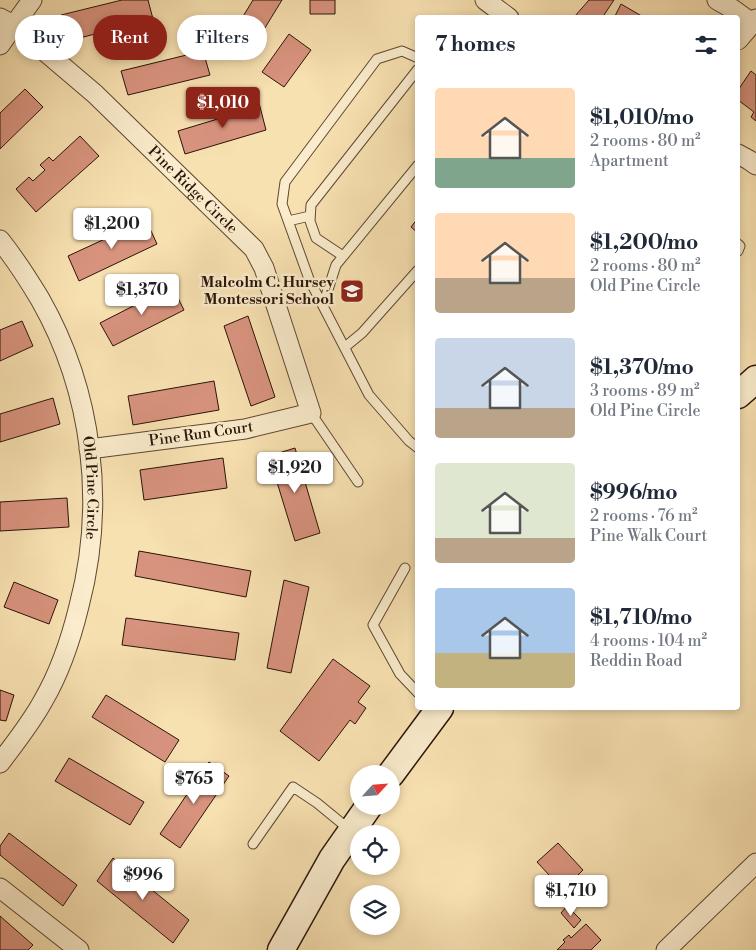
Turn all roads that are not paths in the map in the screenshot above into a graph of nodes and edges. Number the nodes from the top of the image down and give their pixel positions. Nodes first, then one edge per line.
1 (32, 0) edge
2 (717, 0) edge
3 (489, 3) edge
4 (505, 15) edge
5 (754, 21) edge
6 (7, 22) edge
7 (740, 38) edge
8 (0, 45) edge
9 (415, 57) edge
10 (415, 73) edge
11 (740, 155) edge
12 (756, 165) edge
13 (415, 168) edge
14 (310, 216) junction
15 (288, 221) junction
16 (0, 240) edge
17 (343, 256) junction
18 (415, 273) edge
19 (323, 305) junction
20 (345, 347) junction
21 (756, 379) edge
22 (740, 393) edge
23 (311, 413) junction
24 (415, 446) edge
25 (89, 449) junction
26 (358, 482) dead end
27 (405, 568) dead end
28 (415, 690) edge
29 (435, 710) edge
30 (0, 763) edge
31 (397, 765) edge
32 (350, 829) edge
33 (350, 834) edge
34 (253, 844) dead end
35 (756, 863) edge
36 (0, 888) edge
37 (78, 950) edge
38 (281, 950) edge
39 (666, 950) edge

1 - 6 street
2 - 5 street
3 - 4 street
5 - 7 street
6 - 8 street
6 - 23 street, Pine Ridge Circle
9 - 15 lane
10 - 14 lane
11 - 12 street
13 - 17 lane
14 - 15 lane
14 - 17 lane
15 - 19 lane
16 - 25 street, Old Pine Circle
17 - 19 lane
18 - 20 lane
19 - 20 lane
20 - 24 lane
21 - 22 street
23 - 25 street, Pine Run Court
23 - 26 lane
25 - 30 street, Old Pine Circle
27 - 28 lane
29 - 31 street
32 - 34 lane
33 - 38 street
35 - 39 street
36 - 37 street

